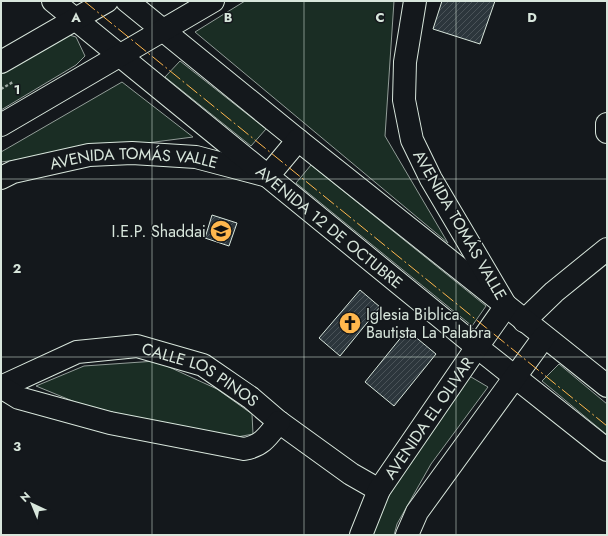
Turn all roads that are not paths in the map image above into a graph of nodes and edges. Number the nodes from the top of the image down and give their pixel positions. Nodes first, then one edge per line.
1 (53, 1) edge
2 (107, 1) edge
3 (127, 1) edge
4 (213, 1) edge
5 (415, 1) edge
6 (76, 20) junction
7 (163, 30) junction
8 (122, 56) junction
9 (1, 62) edge
10 (607, 124) edge
11 (1, 125) edge
12 (607, 132) edge
13 (298, 140) junction
14 (268, 176) junction
15 (1, 178) edge
16 (607, 249) edge
17 (506, 306) junction
18 (524, 320) junction
19 (544, 337) junction
20 (477, 347) junction
21 (515, 376) junction
22 (607, 386) edge
23 (1, 387) edge
24 (279, 422) junction
25 (607, 450) edge
26 (379, 490) junction
27 (361, 535) edge
28 (407, 535) edge

1 - 6 main road, AVENIDA 12 DE OCTUBRE
2 - 6 main road
3 - 7 main road
4 - 7 main road
5 - 17 main road, AVENIDA TOMÁS VALLE
6 - 8 main road, AVENIDA 12 DE OCTUBRE
6 - 9 main road
7 - 8 main road
7 - 13 main road
8 - 11 main road
8 - 14 main road, AVENIDA 12 DE OCTUBRE
10 - 12 main road
13 - 14 main road
13 - 17 main road
14 - 15 main road, AVENIDA TOMÁS VALLE
14 - 20 main road, AVENIDA 12 DE OCTUBRE
16 - 18 main road
17 - 18 main road
17 - 20 main road, AVENIDA EL OLIVAR
18 - 19 main road
19 - 21 main road
19 - 22 main road
20 - 21 main road, AVENIDA 12 DE OCTUBRE
20 - 26 main road, AVENIDA EL OLIVAR
21 - 25 main road, AVENIDA 12 DE OCTUBRE
21 - 28 main road
23 - 24 main road
23 - 24 main road, CALLE LOS PINOS
24 - 26 main road, CALLE LOS PINOS
26 - 27 main road, AVENIDA EL OLIVAR

